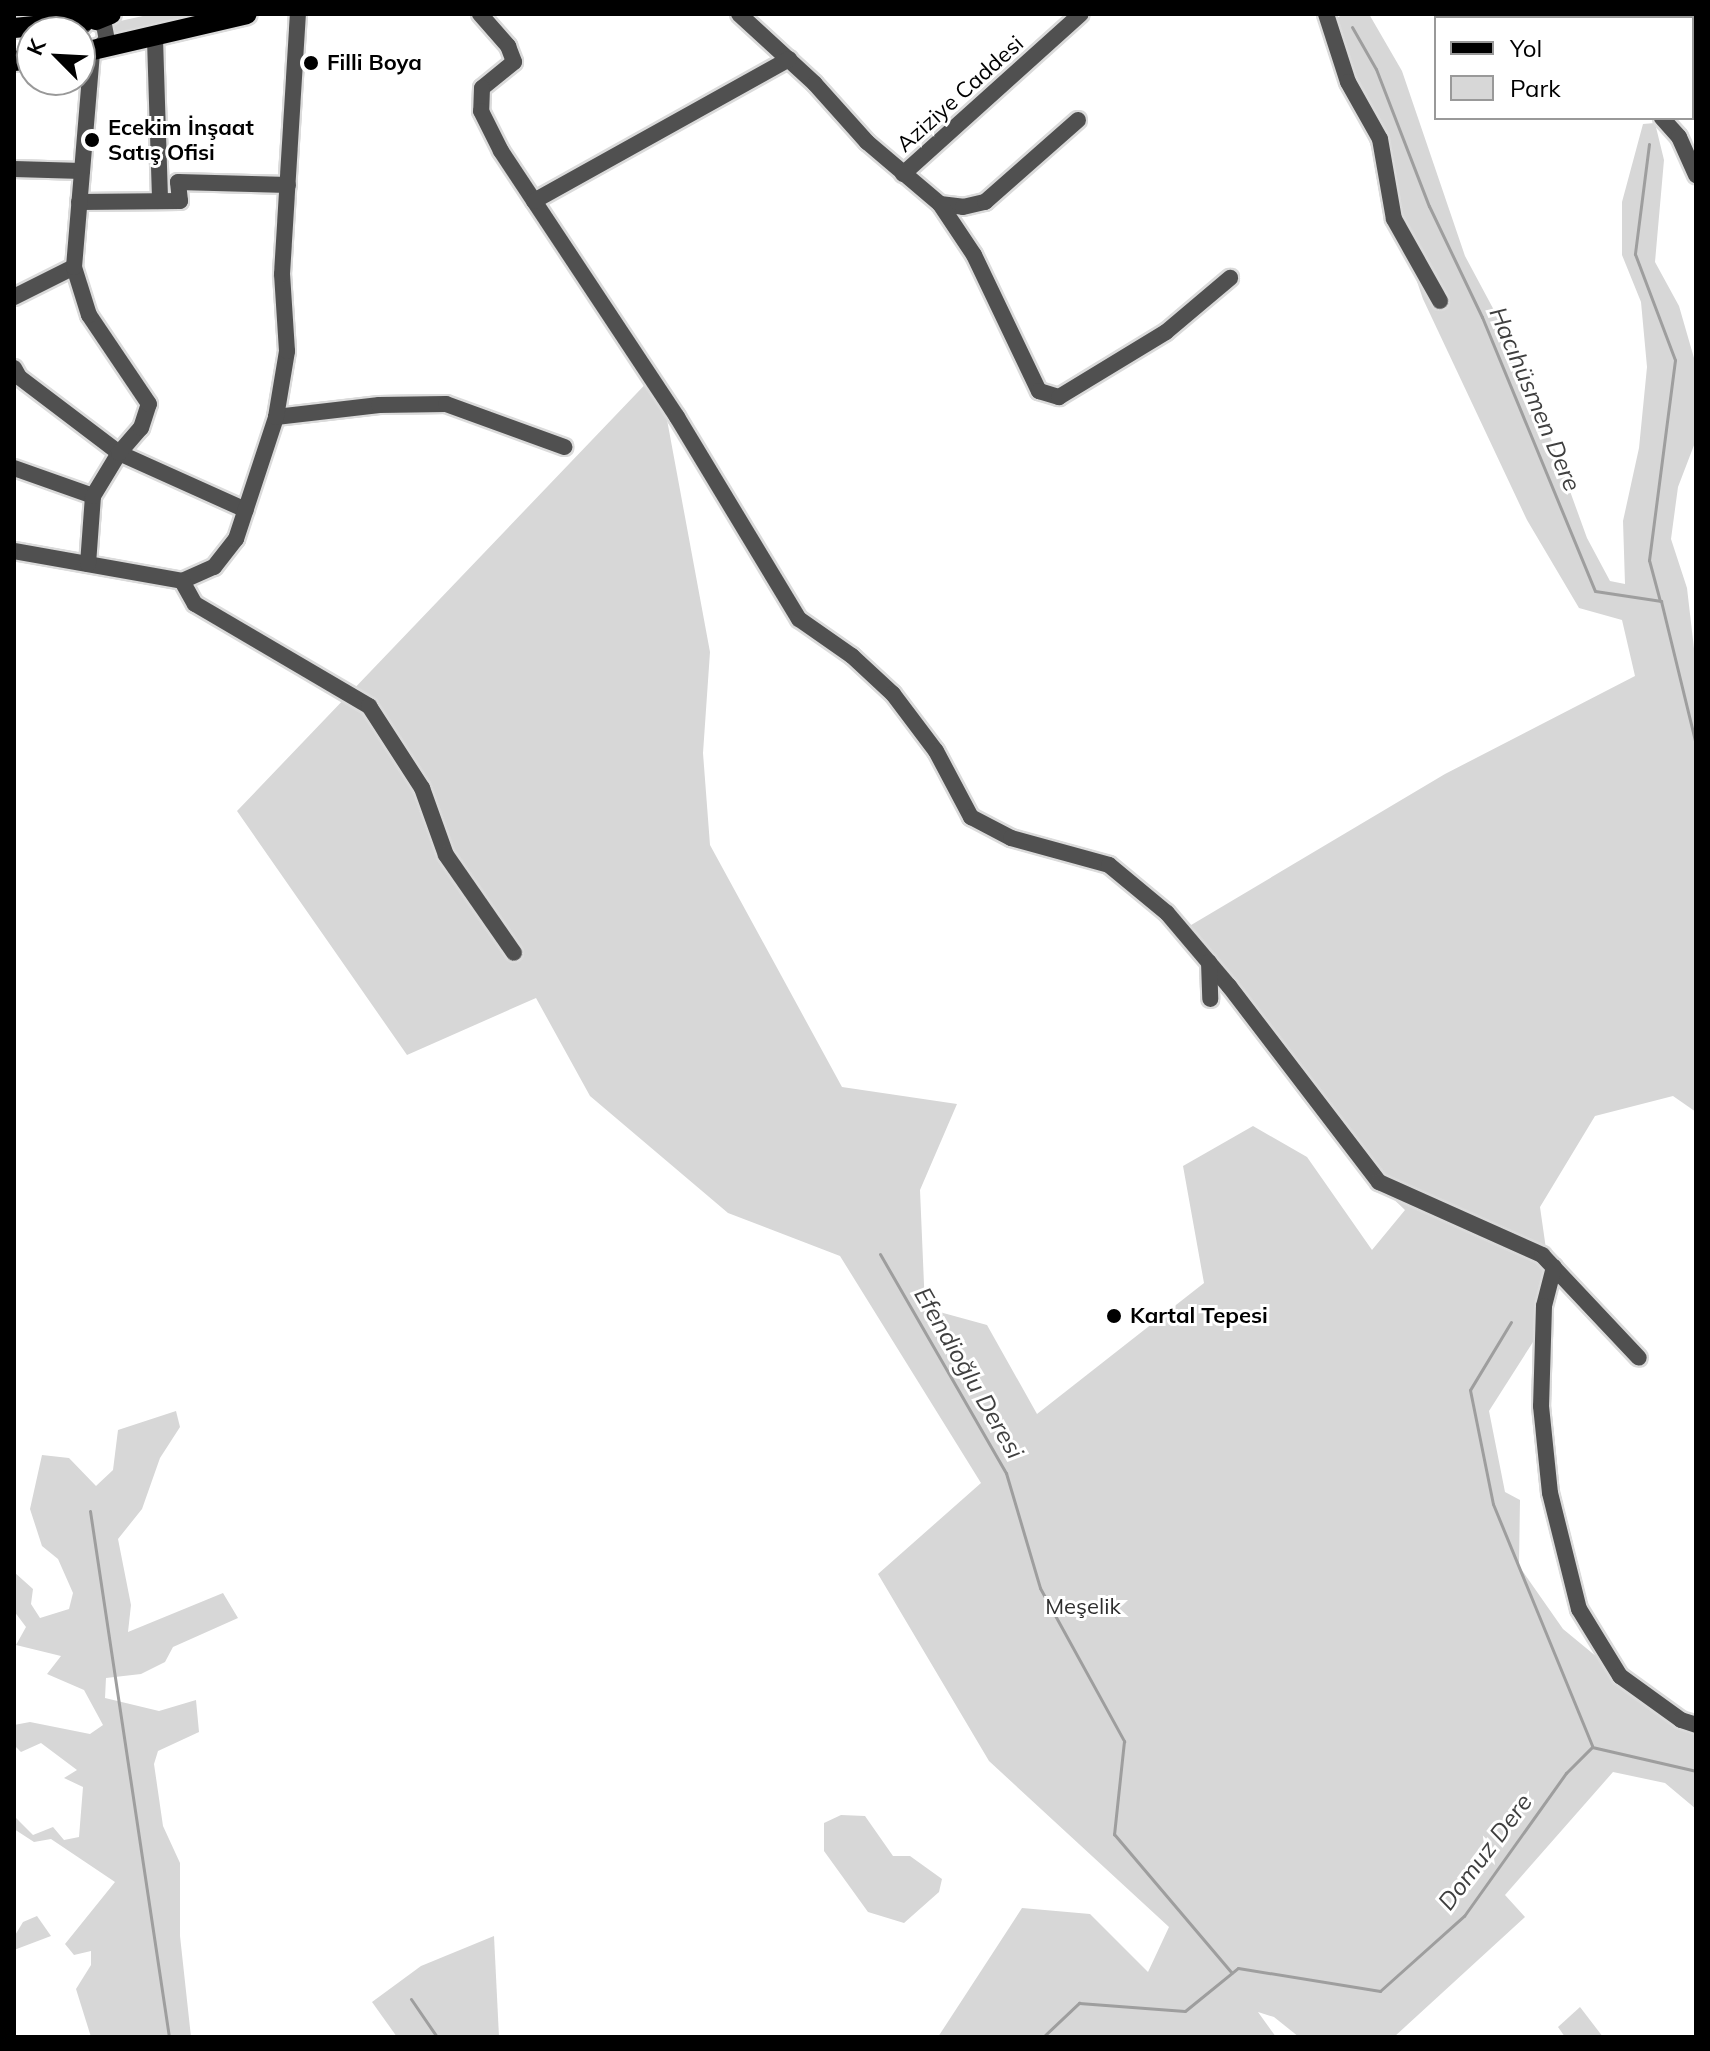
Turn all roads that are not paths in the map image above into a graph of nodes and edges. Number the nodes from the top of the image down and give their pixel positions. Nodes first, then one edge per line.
1 (247, 14) edge
2 (298, 14) edge
3 (480, 14) edge
4 (739, 14) edge
5 (1081, 14) edge
6 (1326, 14) edge
7 (96, 24) edge
8 (155, 39) junction
9 (96, 47) edge
10 (96, 48) edge
11 (789, 59) junction
12 (83, 96) edge
13 (1078, 120) dead end
14 (1664, 120) edge
15 (14, 169) edge
16 (82, 171) junction
17 (903, 174) junction
18 (1696, 175) edge
19 (288, 185) junction
20 (160, 201) junction
21 (534, 201) junction
22 (79, 202) junction
23 (940, 204) junction
24 (74, 267) junction
25 (1230, 278) dead end
26 (14, 297) edge
27 (1440, 301) dead end
28 (14, 368) edge
29 (276, 417) junction
30 (564, 447) dead end
31 (119, 453) junction
32 (14, 468) edge
33 (93, 496) junction
34 (246, 510) junction
35 (14, 551) edge
36 (88, 564) junction
37 (182, 581) junction
38 (514, 953) dead end
39 (1209, 962) junction
40 (1210, 999) dead end
41 (1554, 1267) junction
42 (1639, 1358) dead end
43 (1696, 1725) edge

1 - 8 main road
2 - 19 street
3 - 21 street
4 - 11 street
5 - 17 street, Aziziye Caddesi
6 - 27 street
7 - 9 street
8 - 10 main road
8 - 20 street
11 - 17 street
11 - 21 street
12 - 16 street
13 - 23 street
14 - 18 street
15 - 16 street
16 - 22 street
17 - 23 street
19 - 20 street
19 - 29 street
20 - 22 street
21 - 39 street
22 - 24 street
23 - 25 street
24 - 26 street
24 - 31 street
28 - 31 street
29 - 30 street
29 - 34 street
31 - 33 street
31 - 34 street
32 - 33 street
33 - 36 street
34 - 37 street
35 - 36 street
36 - 37 street
37 - 38 street
39 - 40 street
39 - 41 street
41 - 42 street
41 - 43 street

